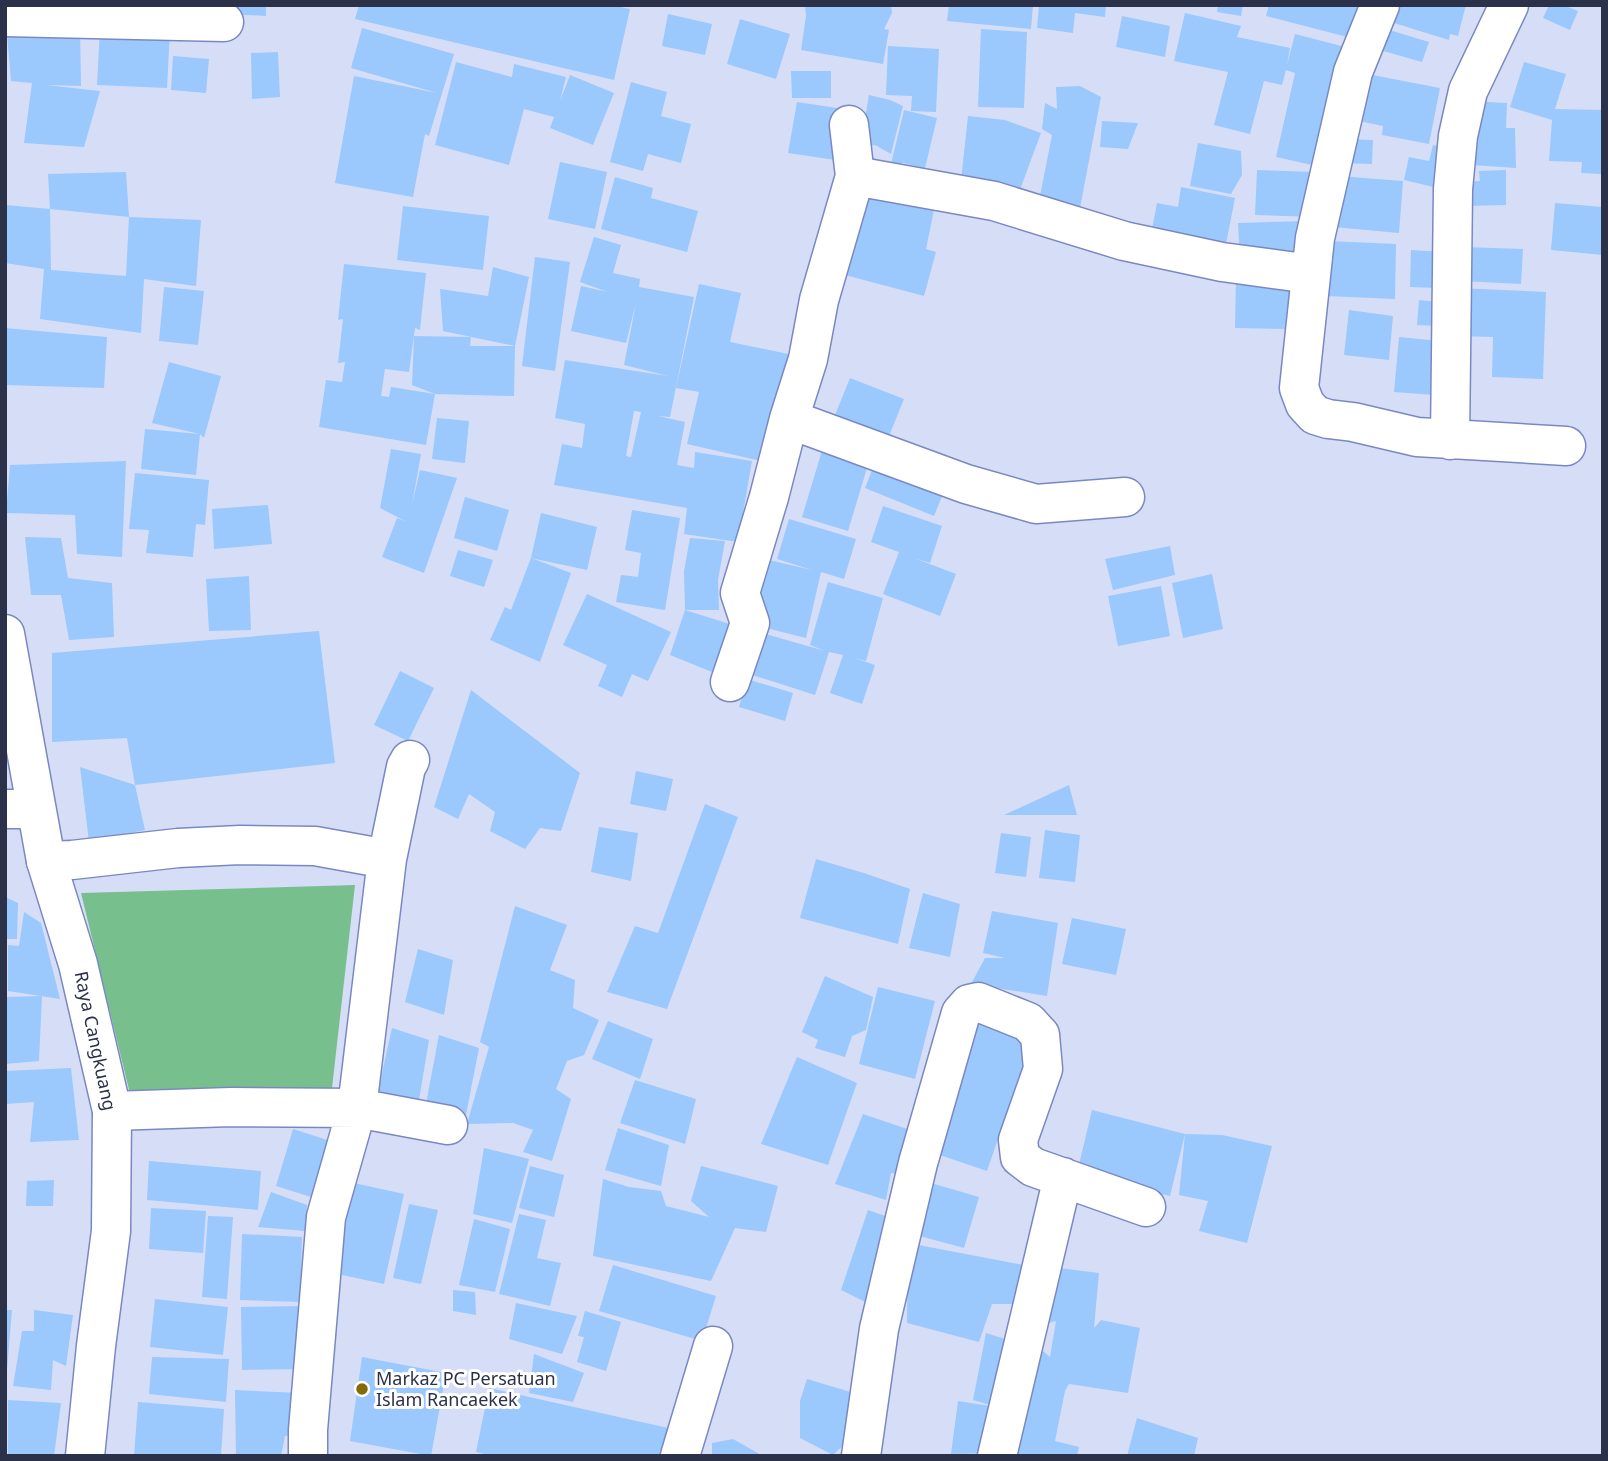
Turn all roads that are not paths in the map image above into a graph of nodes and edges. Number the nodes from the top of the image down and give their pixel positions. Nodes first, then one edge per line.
1 (1380, 5) edge
2 (1509, 5) edge
3 (5, 17) edge
4 (225, 23) dead end
5 (849, 125) dead end
6 (855, 176) junction
7 (1311, 274) junction
8 (789, 419) junction
9 (1450, 440) junction
10 (1566, 446) dead end
11 (1125, 497) dead end
12 (5, 634) edge
13 (730, 682) dead end
14 (410, 760) dead end
15 (21, 809) edge
16 (387, 859) junction
17 (46, 861) junction
18 (356, 1108) junction
19 (112, 1111) junction
20 (448, 1125) dead end
21 (1063, 1177) junction
22 (1146, 1208) dead end
23 (713, 1346) dead end
24 (85, 1456) edge
25 (309, 1456) edge
26 (680, 1456) edge
27 (861, 1456) edge
28 (997, 1456) edge

1 - 7 street
2 - 9 street
3 - 4 street
5 - 6 street
6 - 7 street
6 - 8 street
7 - 9 street
8 - 11 street
8 - 13 street
9 - 10 street
12 - 15 street, Raya Cangkuang
14 - 16 street
15 - 17 street, Raya Cangkuang
16 - 17 street
16 - 18 street
17 - 19 street, Raya Cangkuang
18 - 19 street
18 - 20 street
18 - 25 street
19 - 24 street, Raya Cangkuang
21 - 22 street
21 - 27 street
21 - 28 street
23 - 26 street

